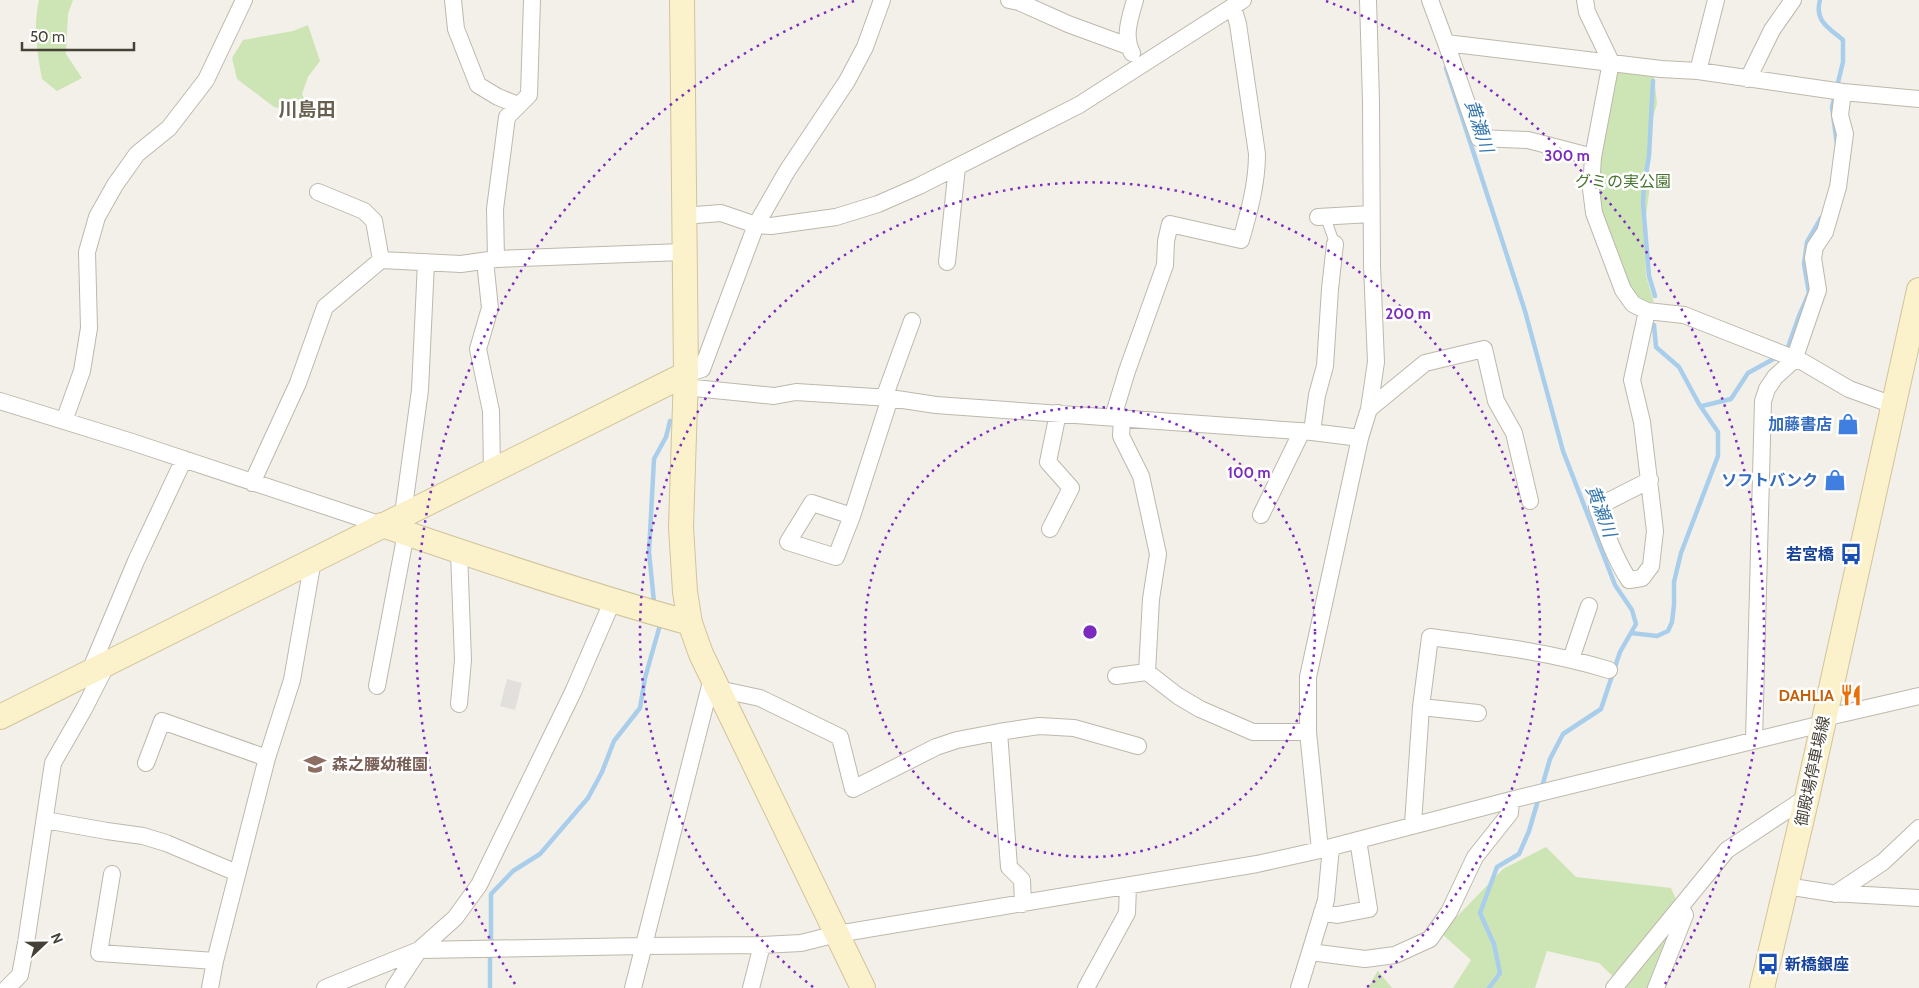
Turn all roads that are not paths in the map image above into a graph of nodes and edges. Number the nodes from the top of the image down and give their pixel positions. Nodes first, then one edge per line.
1 (244, 0) edge
2 (453, 0) edge
3 (532, 0) edge
4 (682, 0) edge
5 (882, 0) edge
6 (1009, 0) edge
7 (1135, 0) edge
8 (1368, 0) edge
9 (1430, 0) edge
10 (1585, 0) edge
11 (1716, 0) edge
12 (1793, 0) edge
13 (1238, 4) edge
14 (1446, 43) junction
15 (1128, 46) junction
16 (1611, 62) junction
17 (1138, 67) junction
18 (1698, 70) junction
19 (1748, 79) junction
20 (1843, 92) junction
21 (1919, 99) edge
22 (518, 105) junction
23 (1593, 157) junction
24 (957, 167) junction
25 (318, 192) dead end
26 (1371, 214) junction
27 (683, 216) junction
28 (1322, 216) joint
29 (756, 226) junction
30 (1335, 244) joint
31 (683, 252) junction
32 (380, 260) junction
33 (491, 260) junction
34 (426, 262) junction
35 (947, 262) dead end
36 (1919, 290) edge
37 (1648, 310) junction
38 (912, 321) dead end
39 (1784, 356) junction
40 (685, 380) junction
41 (887, 398) junction
42 (0, 401) edge
43 (1893, 405) junction
44 (1369, 409) junction
45 (1058, 413) junction
46 (1117, 418) junction
47 (64, 421) junction
48 (1307, 432) junction
49 (1360, 438) junction
50 (184, 459) junction
51 (492, 471) junction
52 (1650, 480) junction
53 (252, 483) junction
54 (1530, 501) dead end
55 (1262, 515) dead end
56 (852, 516) dead end
57 (405, 524) junction
58 (382, 525) junction
59 (1050, 529) dead end
60 (459, 552) junction
61 (313, 560) junction
62 (612, 602) junction
63 (1589, 606) dead end
64 (690, 623) junction
65 (1571, 658) junction
66 (98, 668) junction
67 (1609, 670) dead end
68 (1147, 672) junction
69 (1116, 676) dead end
70 (715, 684) junction
71 (377, 686) dead end
72 (1919, 696) edge
73 (459, 704) dead end
74 (1421, 707) junction
75 (1478, 713) dead end
76 (0, 716) edge
77 (1823, 721) junction
78 (1000, 732) junction
79 (1308, 732) junction
80 (1754, 740) junction
81 (1138, 746) dead end
82 (268, 758) junction
83 (146, 763) dead end
84 (1807, 797) junction
85 (1511, 800) junction
86 (45, 820) junction
87 (1413, 824) junction
88 (1919, 828) edge
89 (1358, 840) junction
90 (1326, 848) junction
91 (237, 873) junction
92 (112, 874) dead end
93 (1128, 886) junction
94 (1786, 886) junction
95 (1835, 894) junction
96 (1919, 898) edge
97 (1023, 904) junction
98 (1681, 907) junction
99 (1322, 912) junction
100 (838, 934) junction
101 (644, 946) junction
102 (762, 946) junction
103 (419, 950) junction
104 (1310, 952) junction
105 (215, 961) junction
106 (7, 988) edge
107 (210, 988) edge
108 (325, 988) edge
109 (394, 988) edge
110 (632, 988) edge
111 (751, 988) edge
112 (863, 988) edge
113 (1086, 988) edge
114 (1298, 988) edge
115 (1614, 988) edge
116 (1656, 988) edge
117 (1764, 988) edge

1 - 47 street
2 - 22 street
3 - 22 street
4 - 27 street
5 - 29 street
6 - 15 street
7 - 15 street
8 - 26 street
9 - 14 street
10 - 16 street
11 - 18 street
12 - 19 street
13 - 17 street
13 - 46 street
14 - 16 street
14 - 23 street
15 - 17 street
16 - 18 street
16 - 23 street
17 - 24 street
18 - 19 street
19 - 20 street
20 - 21 street
20 - 39 street
22 - 33 street
23 - 37 street
24 - 29 street
24 - 35 street
25 - 32 street
26 - 28 street
26 - 44 street
27 - 29 street
27 - 31 street
28 - 30 lane
29 - 40 street
30 - 48 street
31 - 33 street
31 - 40 street
32 - 34 street
32 - 53 street
33 - 34 street
33 - 51 street
34 - 57 street
36 - 43 street, 御殿場停車場線
37 - 39 street
37 - 52 street
38 - 41 street
39 - 43 street
39 - 80 street
40 - 41 street
40 - 51 street
40 - 64 street
41 - 45 street
41 - 56 street
42 - 47 street
43 - 77 street, 御殿場停車場線
44 - 49 street
44 - 54 street
45 - 46 street
45 - 59 street
46 - 48 street
46 - 68 street
47 - 50 street
48 - 49 street
48 - 55 street
49 - 79 street
50 - 53 street
50 - 66 street
51 - 57 street
52 - 52 street
53 - 58 street
57 - 58 street
57 - 60 street
57 - 71 street
58 - 61 street
60 - 62 street
60 - 73 street
61 - 66 street
61 - 82 street
62 - 64 street
62 - 103 street
63 - 65 street
64 - 70 street
65 - 67 street
65 - 74 street
66 - 76 street
66 - 86 street
68 - 69 street
68 - 79 street
70 - 78 street
70 - 100 street
70 - 101 street
72 - 77 street
74 - 75 street
74 - 87 street
77 - 80 street
77 - 84 street, 御殿場停車場線
78 - 81 street
78 - 97 street
79 - 90 street
80 - 85 street
82 - 83 street
82 - 91 street
84 - 94 street, 御殿場停車場線
84 - 98 street
85 - 87 street
85 - 104 street
86 - 91 street
86 - 106 street
87 - 89 street
88 - 95 street
89 - 90 street
89 - 99 street
90 - 93 street
90 - 99 street
91 - 105 street
92 - 105 street
93 - 97 street
93 - 113 street
94 - 95 street
94 - 117 street, 御殿場停車場線
95 - 96 street
97 - 100 street
98 - 115 street
98 - 116 street
99 - 104 street
100 - 102 street
100 - 112 street
101 - 102 street
101 - 103 street
101 - 110 street
102 - 111 street
103 - 108 street
103 - 109 street
104 - 114 street
105 - 107 street

